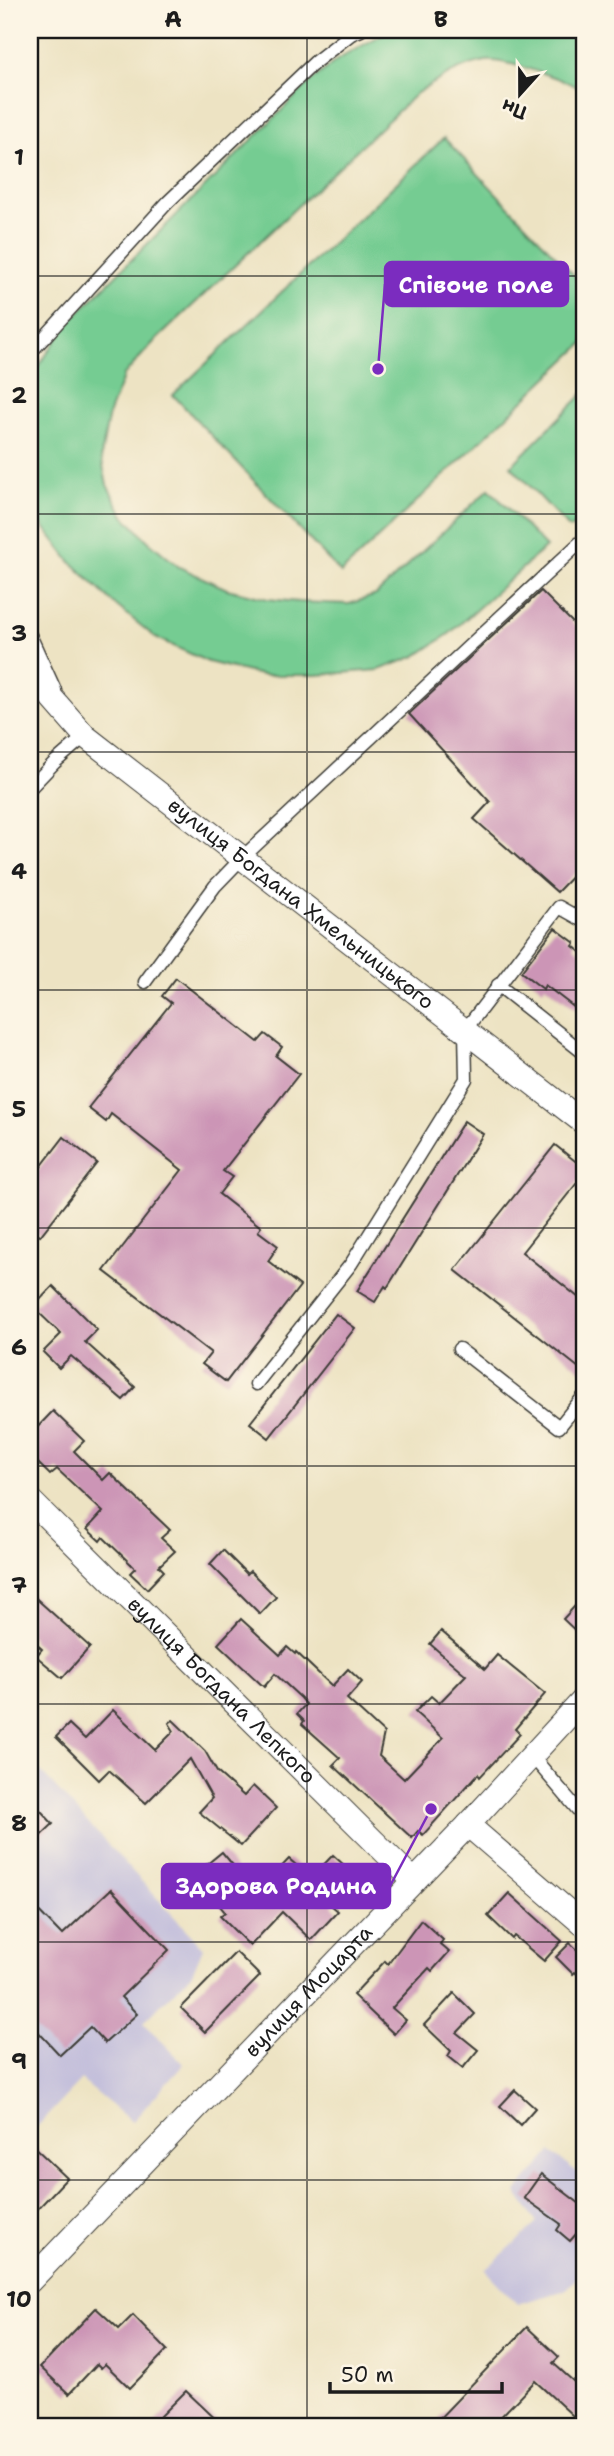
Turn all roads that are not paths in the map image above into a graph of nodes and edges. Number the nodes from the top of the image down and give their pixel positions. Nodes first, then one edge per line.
1 (361, 30) edge
2 (30, 353) edge
3 (584, 540) edge
4 (30, 635) edge
5 (30, 673) edge
6 (67, 716) junction
7 (85, 736) junction
8 (31, 786) edge
9 (243, 857) junction
10 (584, 922) edge
11 (145, 982) dead end
12 (498, 985) junction
13 (464, 1030) junction
14 (584, 1052) edge
15 (584, 1121) edge
16 (459, 1349) dead end
17 (257, 1384) dead end
18 (584, 1396) edge
19 (30, 1500) edge
20 (584, 1699) edge
21 (532, 1756) junction
22 (584, 1817) edge
23 (468, 1825) junction
24 (414, 1881) junction
25 (584, 1926) edge
26 (30, 2281) edge

1 - 2 lane
3 - 9 lane
4 - 6 lane
5 - 6 street, вулиця Богдана Хмельницького
6 - 7 street, вулиця Богдана Хмельницького
7 - 8 lane
7 - 9 street, вулиця Богдана Хмельницького
9 - 11 lane
9 - 13 street, вулиця Богдана Хмельницького
10 - 12 lane
12 - 13 lane
12 - 14 lane
13 - 15 street, вулиця Богдана Хмельницького
13 - 17 lane
16 - 18 lane
19 - 24 street, вулиця Богдана Лепкого
20 - 21 street, вулиця Моцарта
21 - 22 lane
21 - 23 street, вулиця Моцарта
23 - 24 street, вулиця Моцарта
23 - 25 street
24 - 26 street, вулиця Моцарта

